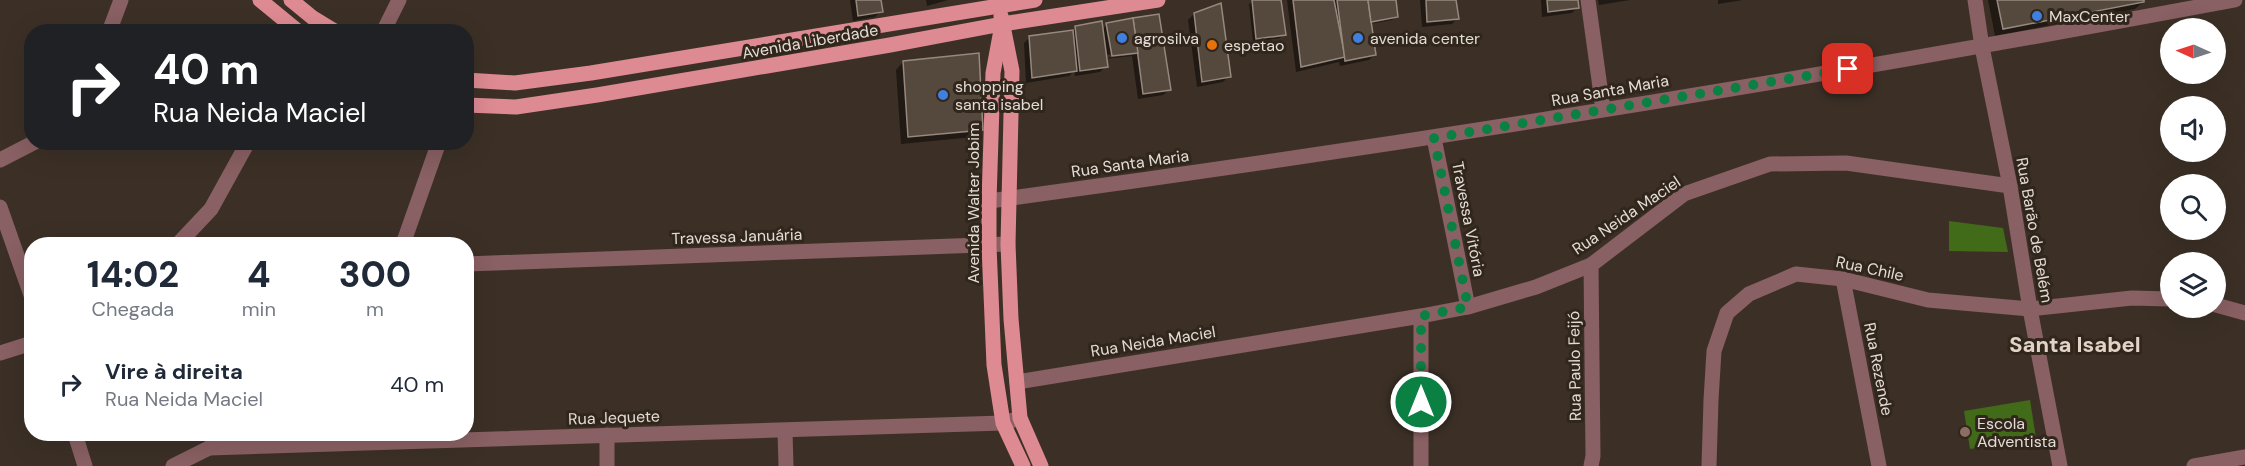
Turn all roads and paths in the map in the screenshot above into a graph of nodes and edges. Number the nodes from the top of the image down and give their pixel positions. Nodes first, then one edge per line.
1 (121, 0) edge
2 (260, 0) edge
3 (291, 0) edge
4 (399, 0) edge
5 (1035, 0) edge
6 (1154, 0) edge
7 (1588, 0) edge
8 (1975, 0) edge
9 (2235, 0) edge
10 (1001, 6) junction
11 (112, 24) edge
12 (289, 24) edge
13 (323, 24) edge
14 (387, 24) edge
15 (1002, 24) junction
16 (886, 26) junction
17 (890, 45) junction
18 (1982, 47) junction
19 (474, 80) edge
20 (474, 105) edge
21 (1603, 109) junction
22 (1434, 138) junction
23 (24, 148) edge
24 (244, 150) edge
25 (436, 150) edge
26 (0, 160) edge
27 (2010, 186) junction
28 (1010, 199) junction
29 (989, 201) junction
30 (0, 207) edge
31 (185, 237) edge
32 (405, 237) edge
33 (1008, 244) junction
34 (989, 246) junction
35 (474, 264) edge
36 (1591, 265) junction
37 (24, 275) edge
38 (1843, 279) junction
39 (2160, 299) edge
40 (1468, 307) junction
41 (2226, 308) edge
42 (2031, 309) junction
43 (2245, 313) edge
44 (1421, 316) junction
45 (24, 346) edge
46 (0, 353) edge
47 (1017, 382) junction
48 (1020, 418) junction
49 (1003, 423) junction
50 (785, 431) junction
51 (607, 435) junction
52 (474, 439) edge
53 (77, 441) edge
54 (218, 441) edge
55 (423, 441) edge
56 (209, 448) junction
57 (2245, 457) edge
58 (85, 466) edge
59 (173, 466) edge
60 (607, 466) edge
61 (786, 466) edge
62 (1023, 466) edge
63 (1041, 466) edge
64 (1421, 466) edge
65 (1591, 466) edge
66 (1709, 466) edge
67 (1879, 466) edge
68 (2060, 466) edge
69 (2194, 466) edge

1 - 11 street
2 - 12 main road
3 - 13 main road
4 - 14 street
5 - 10 main road, Avenida Liberdade
6 - 15 main road, Avenida Liberdade
7 - 21 street
8 - 18 street, Rua Barão de Belém
9 - 18 street, Rua Santa Maria
10 - 15 main road
10 - 16 main road, Avenida Liberdade
15 - 17 main road, Avenida Liberdade
15 - 28 main road
15 - 29 main road, Avenida Walter Jobim
16 - 17 main road
16 - 19 main road, Avenida Liberdade
17 - 20 main road, Avenida Liberdade
18 - 21 street, Rua Santa Maria
18 - 27 street, Rua Barão de Belém
21 - 22 street, Rua Santa Maria
22 - 28 street, Rua Santa Maria
22 - 40 street, Travessa Vitória
23 - 26 street
24 - 31 street
25 - 32 street
27 - 36 street, Rua Neida Maciel
27 - 42 street, Rua Barão de Belém
28 - 29 street, Rua Santa Maria
28 - 33 main road
29 - 34 main road, Avenida Walter Jobim
30 - 37 street
33 - 34 street, Travessa Januária
33 - 47 main road
34 - 35 street, Travessa Januária
34 - 49 main road, Avenida Walter Jobim
36 - 40 street, Rua Neida Maciel
36 - 65 street, Rua Paulo Feijó
38 - 42 street, Rua Chile
38 - 66 street, Rua Chile
38 - 67 street, Rua Rezende
39 - 42 street, Rua Chile
40 - 44 street, Rua Neida Maciel
41 - 43 street
42 - 68 street, Rua Barão de Belém
44 - 47 street, Rua Neida Maciel
44 - 64 street
45 - 46 street
47 - 48 main road
48 - 49 street, Rua Jequete
48 - 63 main road
49 - 50 street, Rua Jequete
49 - 62 main road, Avenida Walter Jobim
50 - 51 street, Rua Jequete
50 - 61 street
51 - 52 street, Rua Jequete
51 - 60 street
53 - 58 street
54 - 56 street
55 - 56 street, Rua Jequete
56 - 59 street
57 - 69 street

